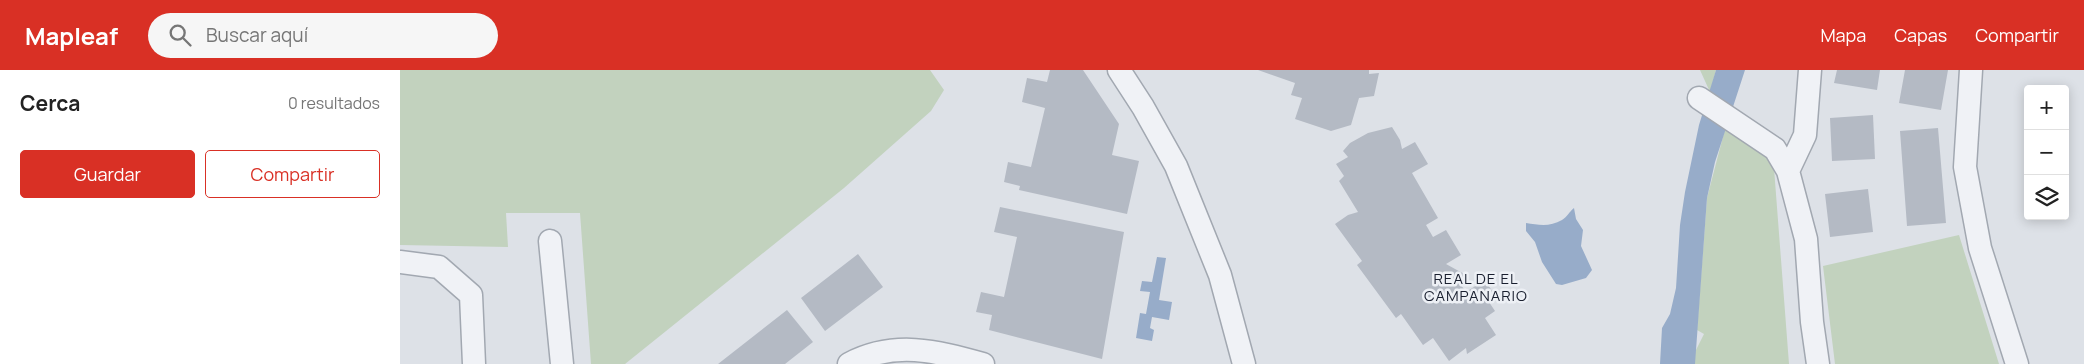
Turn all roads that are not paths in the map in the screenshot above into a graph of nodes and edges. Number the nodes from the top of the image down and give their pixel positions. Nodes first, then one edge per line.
1 (1119, 70) edge
2 (1810, 70) edge
3 (1971, 70) edge
4 (1699, 98) dead end
5 (1788, 171) junction
6 (550, 241) dead end
7 (400, 262) edge
8 (474, 364) edge
9 (562, 364) edge
10 (849, 364) edge
11 (983, 364) edge
12 (1244, 364) edge
13 (1818, 364) edge
14 (2017, 364) edge

1 - 12 street
2 - 5 street
3 - 14 street
4 - 5 street
5 - 13 street
6 - 9 street
7 - 8 street
10 - 11 street

